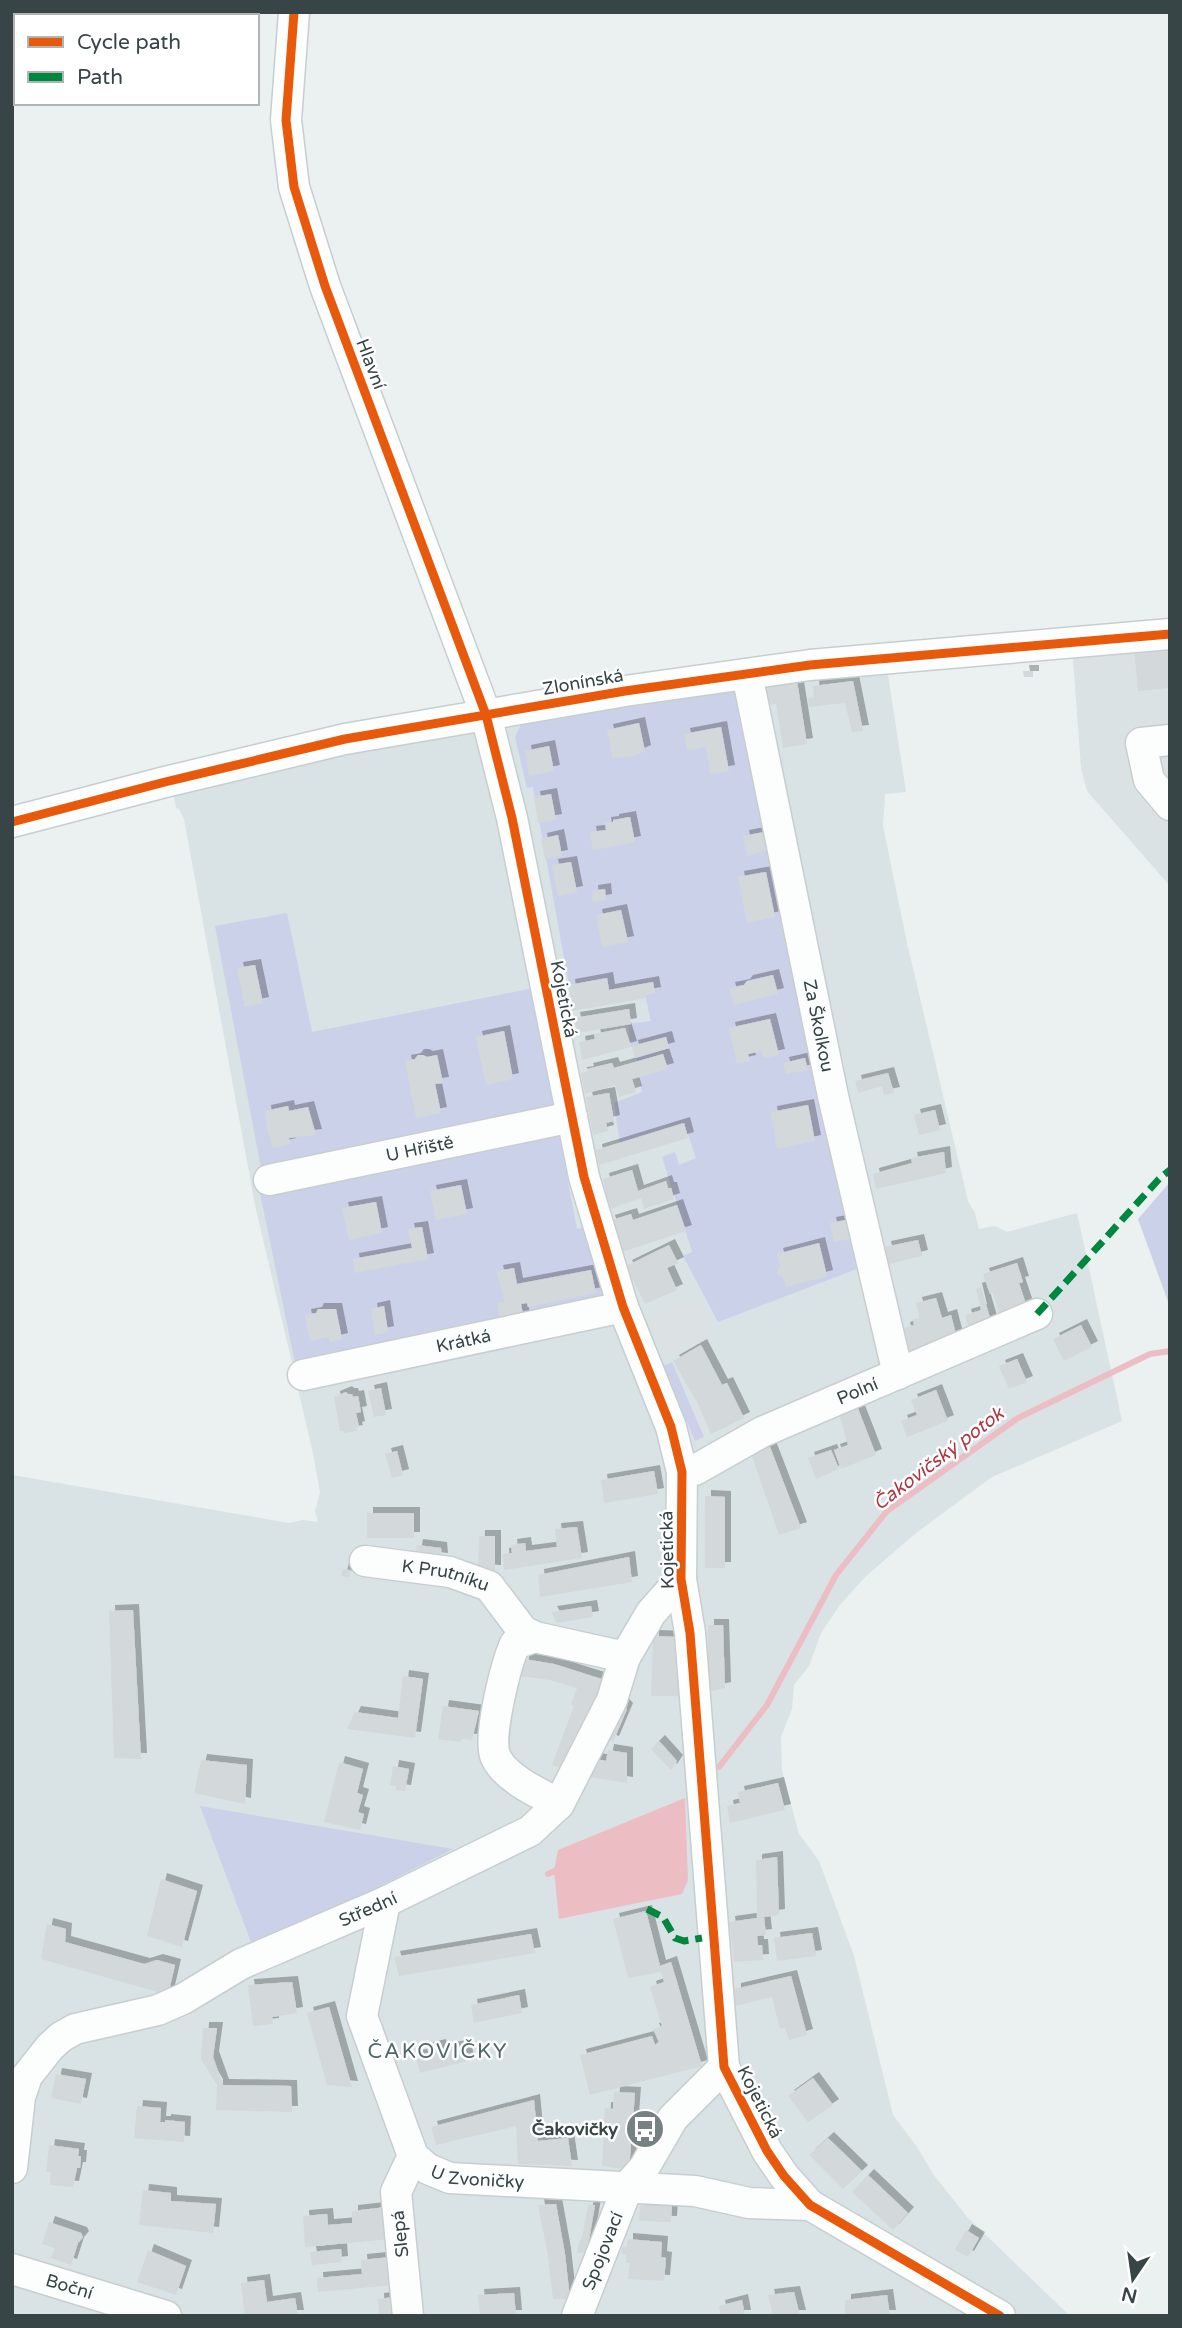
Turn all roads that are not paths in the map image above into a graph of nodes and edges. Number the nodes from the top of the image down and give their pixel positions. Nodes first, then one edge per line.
1 (294, 12) edge
2 (1170, 634) edge
3 (747, 674) junction
4 (486, 715) junction
5 (1170, 740) edge
6 (1170, 805) edge
7 (12, 822) edge
8 (572, 1118) junction
9 (269, 1180) dead end
10 (623, 1307) junction
11 (1037, 1314) dead end
12 (898, 1374) junction
13 (303, 1375) dead end
14 (682, 1472) junction
15 (365, 1561) dead end
16 (681, 1580) junction
17 (536, 1637) junction
18 (625, 1657) junction
19 (559, 1804) junction
20 (385, 1902) junction
21 (724, 2067) junction
22 (19, 2080) edge
23 (413, 2156) junction
24 (12, 2168) edge
25 (628, 2186) junction
26 (810, 2205) junction
27 (12, 2269) edge
28 (166, 2316) edge
29 (408, 2316) edge
30 (576, 2316) edge
31 (1000, 2316) edge

1 - 4 street, Hlavní
2 - 3 street, Zlonínská
3 - 4 street, Zlonínská
3 - 12 street, Za Školkou
4 - 7 street, Zlonínská
4 - 8 street, Kojetická
5 - 6 street
8 - 9 street, U Hřiště
8 - 10 street, Kojetická
10 - 13 street, Krátká
10 - 14 street, Kojetická
11 - 12 street, Polní
12 - 14 street, Polní
14 - 16 street, Kojetická
15 - 17 street, K Prutníku
16 - 18 street, Střední
16 - 21 street, Kojetická
17 - 18 street, K Prutníku
17 - 19 street
18 - 19 street, Střední
19 - 20 street, Střední
20 - 22 street, Střední
20 - 23 street, U Zvoničky
21 - 25 street, Spojovací
21 - 26 street, Kojetická
22 - 24 street, Střední
23 - 25 street, U Zvoničky
23 - 29 street, Slepá
25 - 26 street, U Zvoničky
25 - 30 street, Spojovací
26 - 31 street, Kojetická
27 - 28 street, Boční

